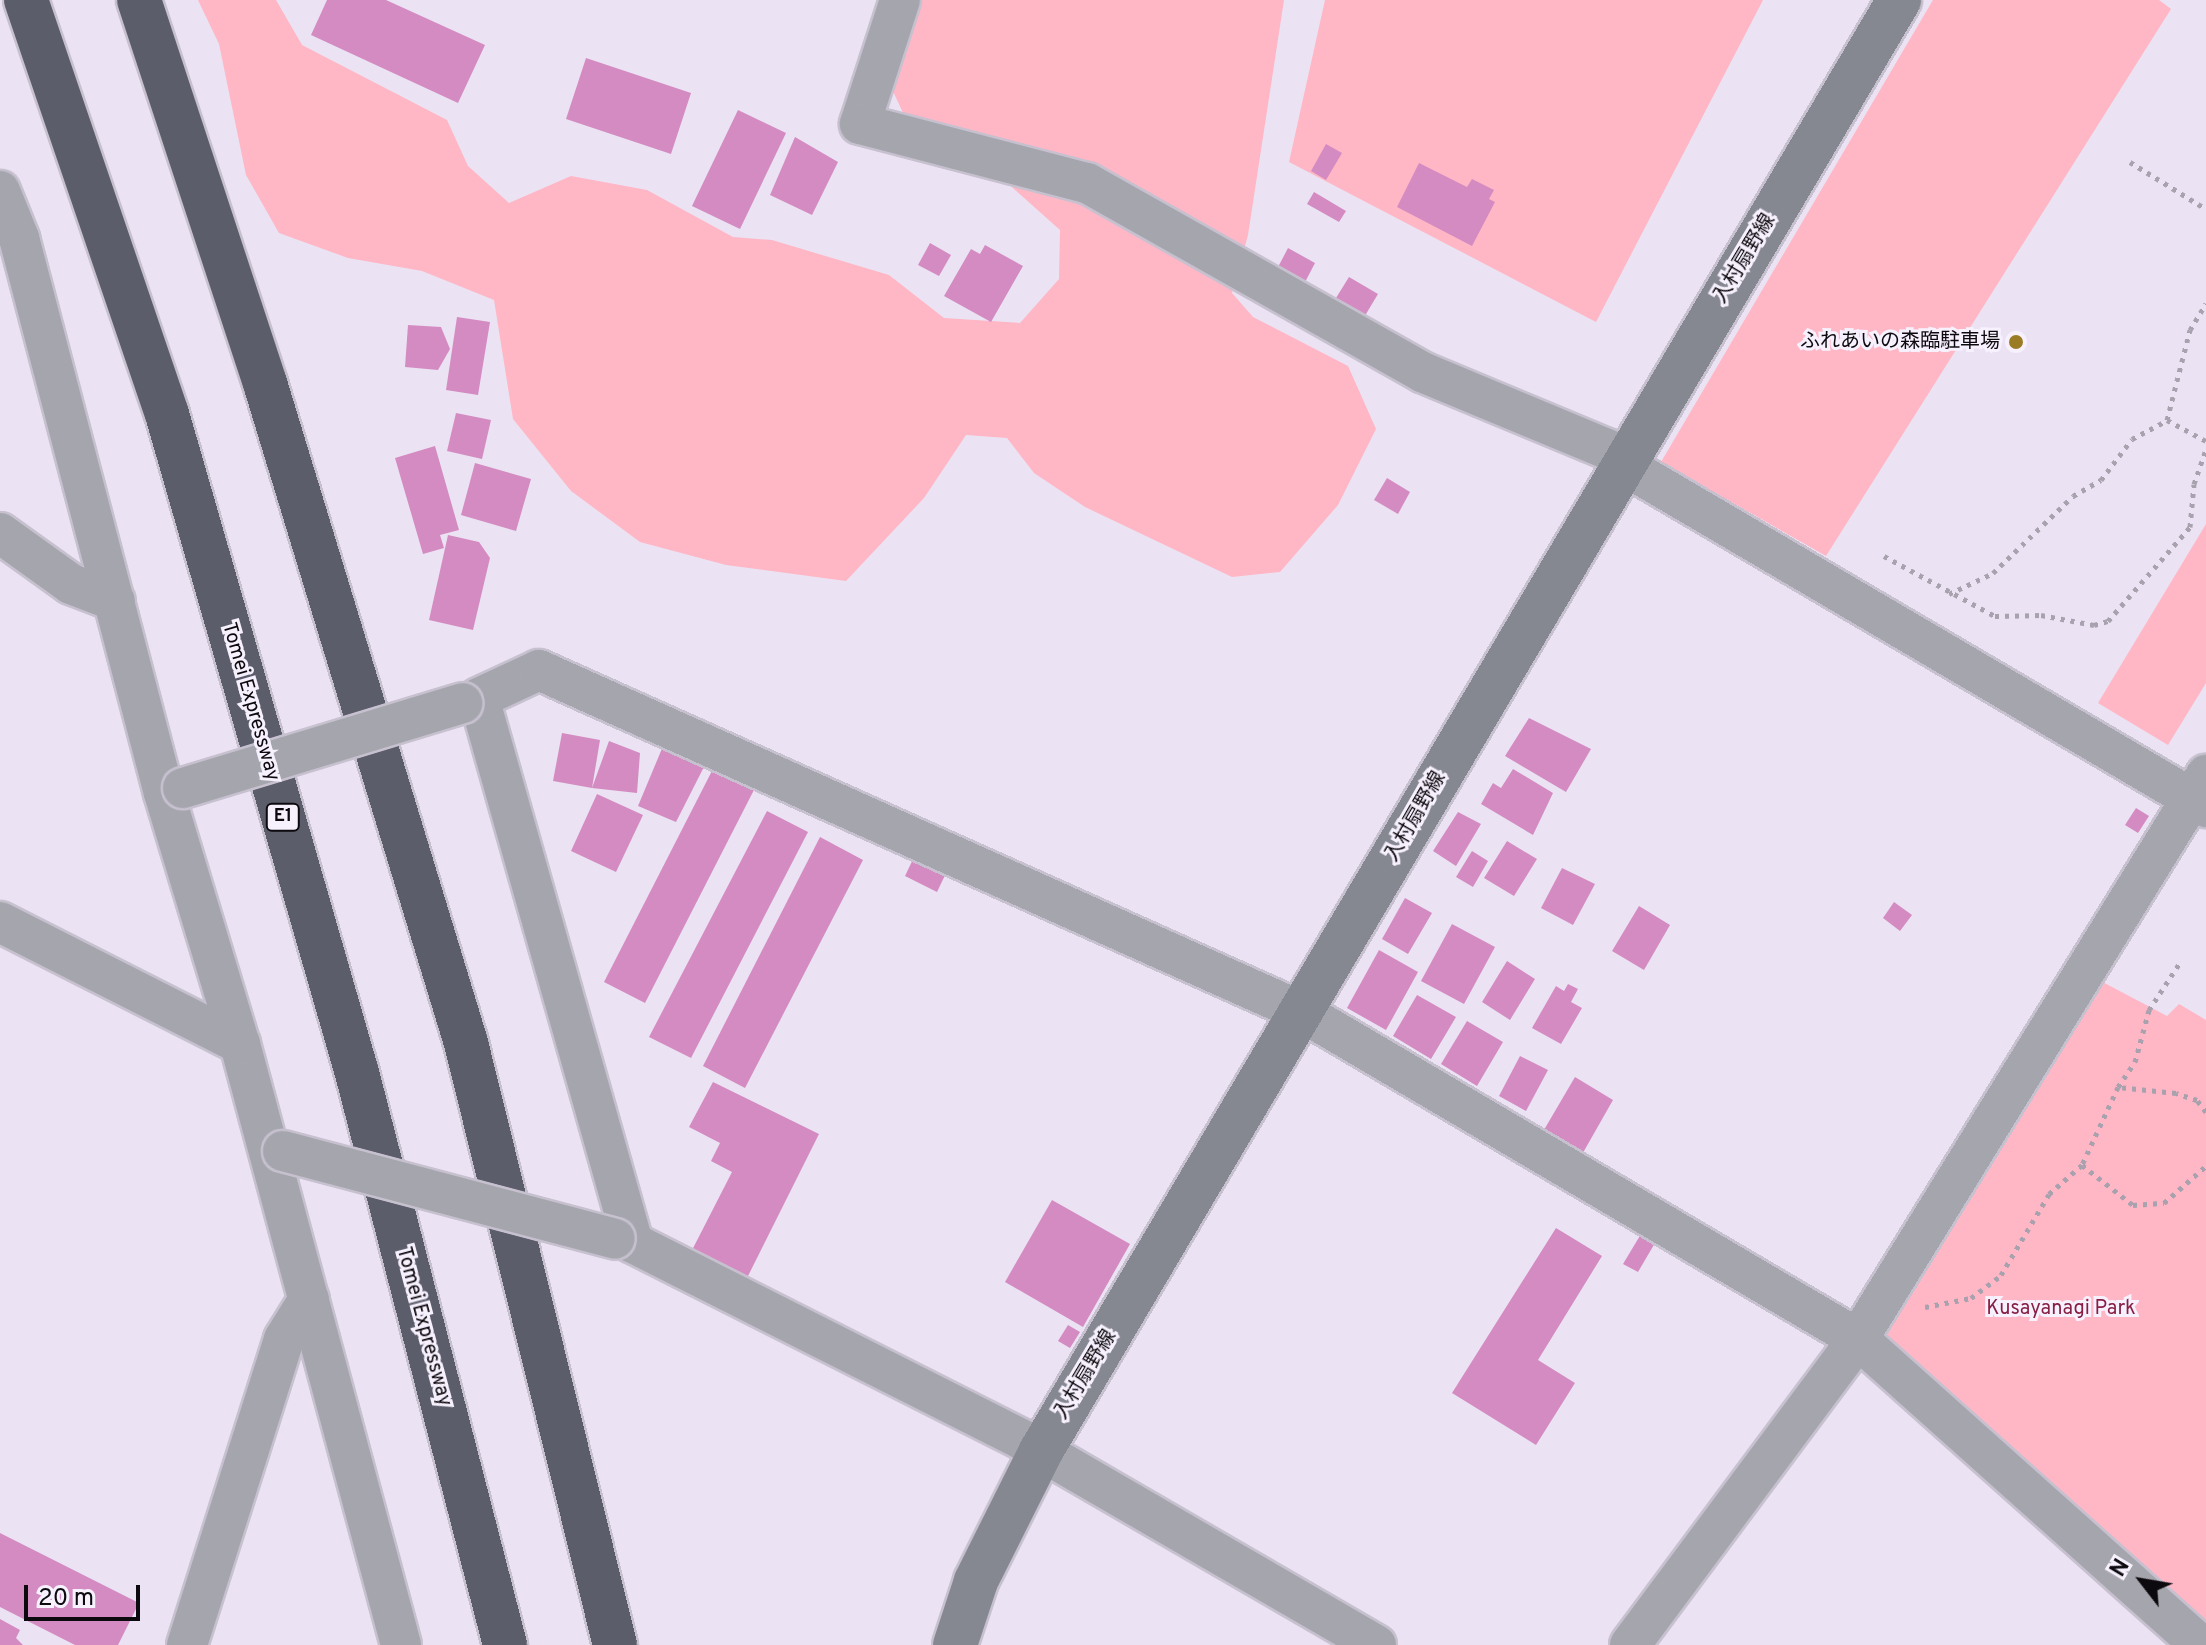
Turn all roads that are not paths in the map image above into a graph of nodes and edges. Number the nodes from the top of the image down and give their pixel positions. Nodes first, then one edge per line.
1 (26, 0) edge
2 (139, 0) edge
3 (900, 0) edge
4 (1899, 0) edge
5 (0, 191) edge
6 (1623, 465) junction
7 (6, 548) edge
8 (115, 601) junction
9 (470, 701) junction
10 (173, 791) junction
11 (2201, 794) edge
12 (0, 922) edge
13 (1302, 1012) junction
14 (240, 1044) junction
15 (274, 1148) junction
16 (624, 1241) junction
17 (309, 1299) junction
18 (1858, 1339) junction
19 (1041, 1451) junction
20 (187, 1645) edge
21 (401, 1645) edge
22 (505, 1645) edge
23 (615, 1645) edge
24 (955, 1645) edge
25 (1376, 1645) edge
26 (1630, 1645) edge
27 (2200, 1645) edge

1 - 22 highway, Tomei Expressway / E1
2 - 23 highway
3 - 6 street
4 - 6 street, 入村扇野線
5 - 8 street
6 - 11 street
6 - 13 street, 入村扇野線
7 - 8 street
8 - 10 street
9 - 10 street, bridge
9 - 13 street
9 - 16 street
10 - 14 street
11 - 18 street
12 - 14 street
13 - 18 street
13 - 19 street, 入村扇野線
14 - 15 street
15 - 16 street, bridge
15 - 17 street
16 - 19 street
17 - 20 street
17 - 21 street
18 - 26 street
18 - 27 street
19 - 24 street, 入村扇野線
19 - 25 street

